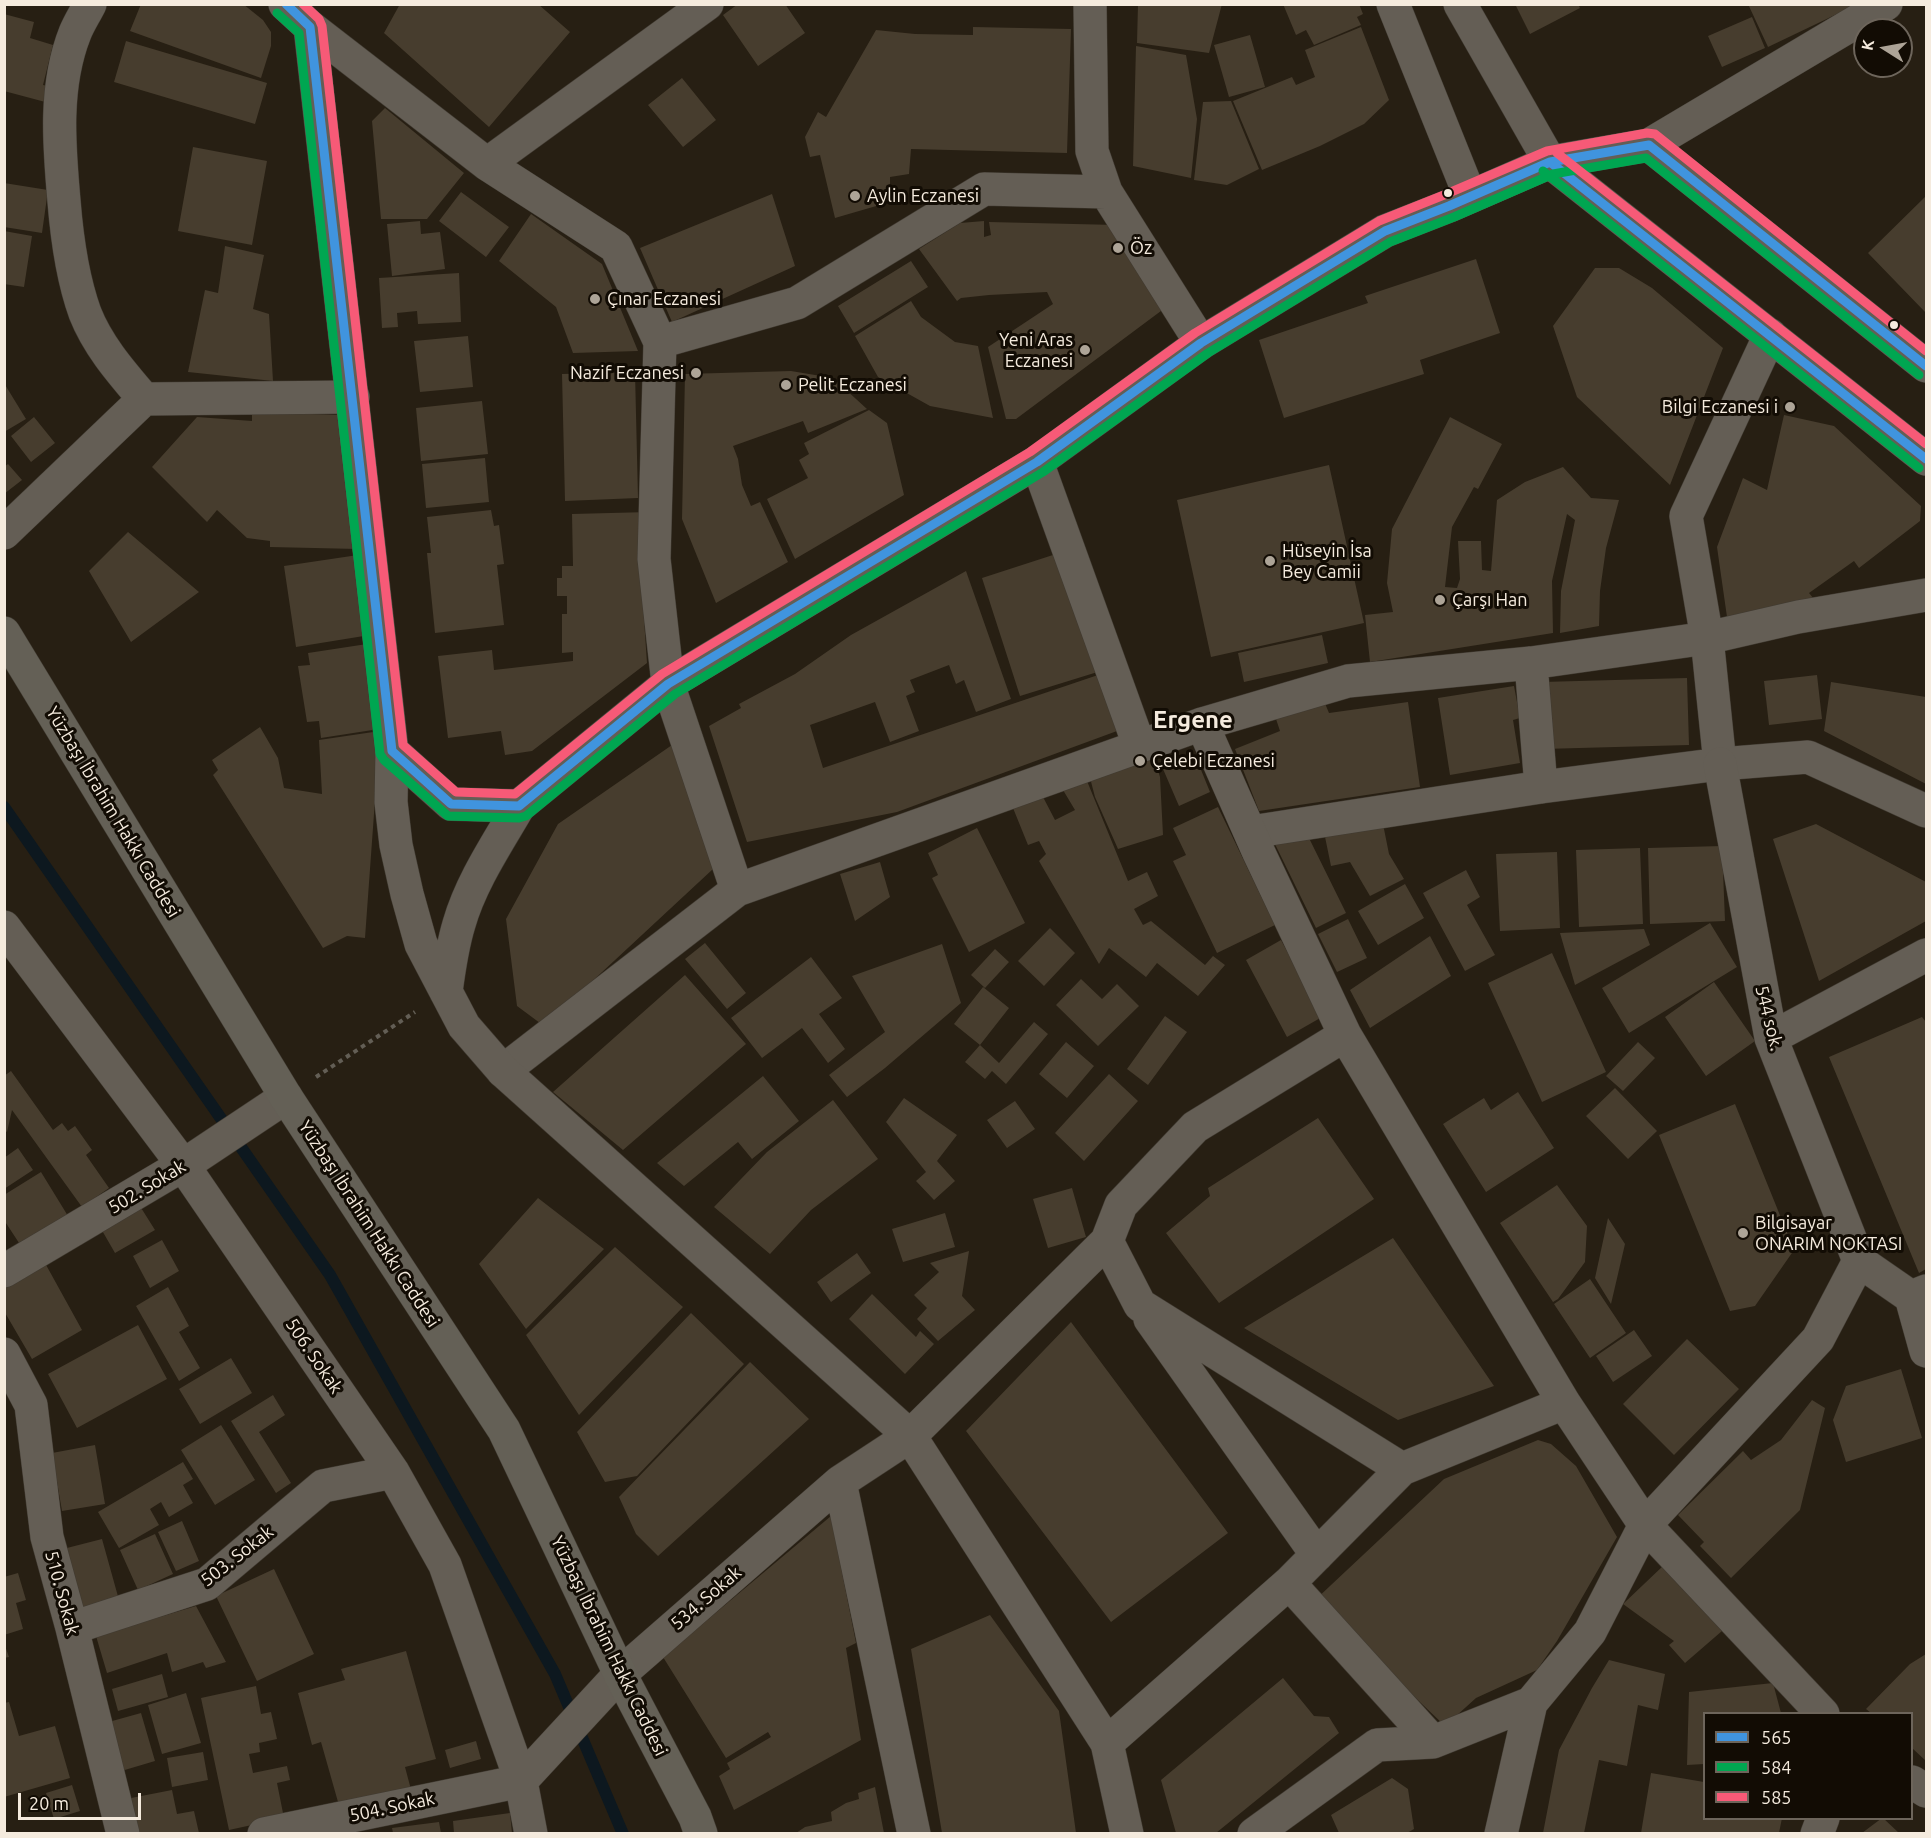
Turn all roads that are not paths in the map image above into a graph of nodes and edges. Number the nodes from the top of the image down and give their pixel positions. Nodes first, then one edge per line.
1 (90, 4) edge
2 (285, 4) edge
3 (707, 4) edge
4 (1090, 4) edge
5 (1393, 4) edge
6 (1460, 4) edge
7 (1886, 4) edge
8 (310, 27) junction
9 (1649, 145) junction
10 (1550, 162) junction
11 (487, 164) junction
12 (1107, 192) junction
13 (1470, 196) junction
14 (1770, 335) junction
15 (660, 342) junction
16 (1201, 343) junction
17 (1926, 366) edge
18 (353, 397) junction
19 (144, 399) junction
20 (1926, 459) edge
21 (1037, 462) junction
22 (4, 533) edge
23 (1926, 595) edge
24 (4, 633) edge
25 (1707, 638) junction
26 (1531, 663) junction
27 (668, 684) junction
28 (1202, 724) junction
29 (1139, 746) junction
30 (392, 751) junction
31 (1720, 764) junction
32 (1541, 787) junction
33 (519, 806) junction
34 (1926, 811) edge
35 (1251, 832) junction
36 (737, 890) junction
37 (4, 927) edge
38 (1926, 955) edge
39 (446, 992) junction
40 (1345, 1035) junction
41 (1771, 1038) junction
42 (503, 1071) junction
43 (285, 1096) junction
44 (188, 1162) junction
45 (1107, 1241) junction
46 (1859, 1262) junction
47 (4, 1271) edge
48 (1919, 1294) edge
49 (1140, 1305) junction
50 (1926, 1351) edge
51 (4, 1354) edge
52 (1564, 1403) junction
53 (910, 1437) junction
54 (1402, 1469) junction
55 (393, 1472) junction
56 (840, 1482) junction
57 (1646, 1525) junction
58 (1317, 1555) junction
59 (1289, 1583) junction
60 (72, 1628) junction
61 (620, 1674) junction
62 (1531, 1703) junction
63 (1822, 1712) edge
64 (1433, 1742) junction
65 (1107, 1743) junction
66 (521, 1781) junction
67 (1913, 1783) edge
68 (1926, 1791) edge
69 (123, 1833) edge
70 (264, 1833) edge
71 (531, 1833) edge
72 (700, 1833) edge
73 (914, 1833) edge
74 (1127, 1833) edge
75 (1254, 1833) edge
76 (1501, 1833) edge

1 - 19 street
2 - 8 street
3 - 11 street
4 - 12 street
5 - 13 street
6 - 10 street
7 - 9 street
8 - 11 street
8 - 18 street
9 - 10 street
9 - 17 street
10 - 13 street
10 - 14 street
11 - 15 street
12 - 15 street
12 - 16 street
13 - 16 street
14 - 20 street
14 - 25 street, 544 sok.
15 - 27 street
16 - 21 street
18 - 19 street
18 - 30 street
19 - 22 street
21 - 27 street
21 - 29 street
23 - 25 street
24 - 43 main road, Yüzbaşı İbrahim Hakkı Caddesi
25 - 26 street
25 - 31 street, 544 sok.
26 - 28 street
26 - 32 street
27 - 33 street
27 - 36 street
28 - 29 street
28 - 35 street
29 - 36 street
30 - 33 street
30 - 39 street
31 - 32 street
31 - 34 street
31 - 41 street, 544 sok.
32 - 35 street
33 - 39 street
35 - 40 street
36 - 42 street
37 - 44 street, 506. Sokak
38 - 41 street
39 - 42 street
40 - 45 street
40 - 52 street
41 - 46 street, 544 sok.
42 - 53 street
43 - 44 street, 502. Sokak
43 - 61 main road, Yüzbaşı İbrahim Hakkı Caddesi
44 - 47 street, 502. Sokak
44 - 55 street, 506. Sokak
45 - 49 street
45 - 53 street, 534. Sokak
46 - 48 street
46 - 57 street
48 - 50 street
49 - 54 street
49 - 58 street
51 - 60 street, 510. Sokak
52 - 54 street
52 - 57 street
53 - 56 street, 534. Sokak
53 - 65 street
54 - 58 street
55 - 60 street, 503. Sokak
55 - 66 street, 506. Sokak
56 - 61 street, 534. Sokak
56 - 73 street
57 - 62 street
57 - 63 street
58 - 59 street
59 - 64 street
59 - 65 street
60 - 69 street, 510. Sokak
61 - 66 street, 534. Sokak
61 - 72 main road, Yüzbaşı İbrahim Hakkı Caddesi
62 - 64 street
62 - 76 street
64 - 75 street
65 - 74 street
66 - 70 street, 504. Sokak
66 - 71 street, 506. Sokak
67 - 68 street

